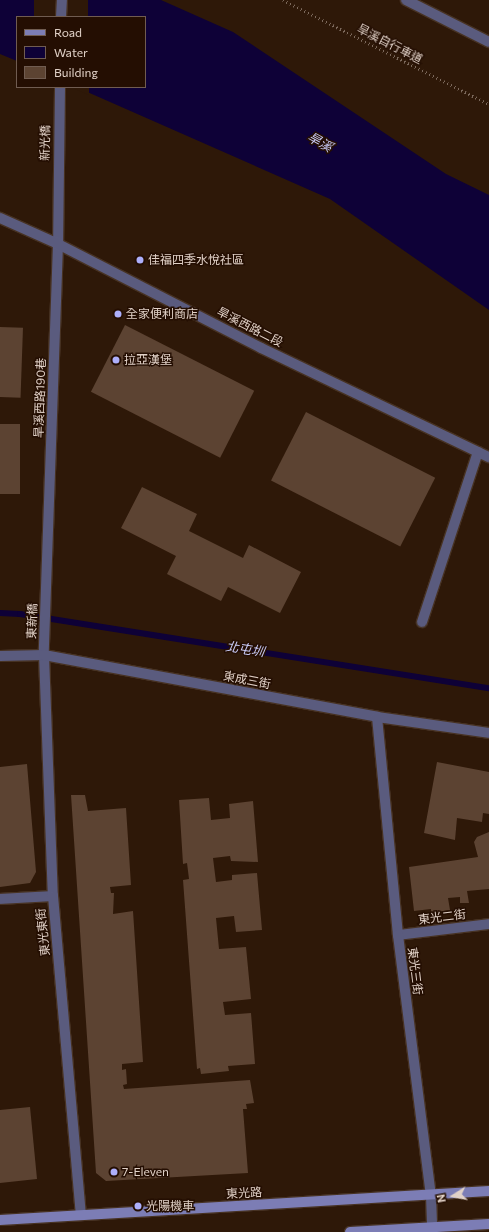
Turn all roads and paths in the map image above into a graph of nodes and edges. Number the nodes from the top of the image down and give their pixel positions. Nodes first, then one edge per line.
1 (62, 0) edge
2 (283, 0) edge
3 (406, 0) edge
4 (61, 16) edge
5 (489, 42) edge
6 (60, 88) edge
7 (489, 104) edge
8 (57, 200) joint
9 (0, 218) edge
10 (58, 244) junction
11 (478, 452) junction
12 (489, 457) edge
13 (46, 597) joint
14 (422, 622) dead end
15 (44, 650) junction
16 (0, 656) edge
17 (377, 717) junction
18 (489, 733) edge
19 (53, 896) junction
20 (0, 899) edge
21 (489, 924) edge
22 (398, 935) junction
23 (489, 1191) edge
24 (431, 1195) junction
25 (81, 1215) junction
26 (0, 1220) edge
27 (489, 1224) edge
28 (432, 1227) junction
29 (350, 1232) edge

1 - 4 street
2 - 7 path, 旱溪自行車道
3 - 5 street
6 - 8 street, 新光橋
8 - 10 street, 旱溪西路190巷
9 - 10 street, 旱溪西路二段
10 - 11 street, 旱溪西路二段
10 - 13 street, 旱溪西路190巷
11 - 12 street, 旱溪西路二段
11 - 14 street
13 - 15 street, 東新橋
15 - 16 street, 東成三街
15 - 17 street, 東成三街
15 - 19 street, 東光東街
17 - 18 street, 東成三街
17 - 22 street, 東光三街
19 - 20 street
19 - 25 street, 東光東街
21 - 22 street, 東光二街
22 - 24 street, 東光三街
23 - 24 street, 東光路
24 - 25 street, 東光路
24 - 28 street, 東光三街
25 - 26 street, 東光路
27 - 28 street
28 - 29 street

